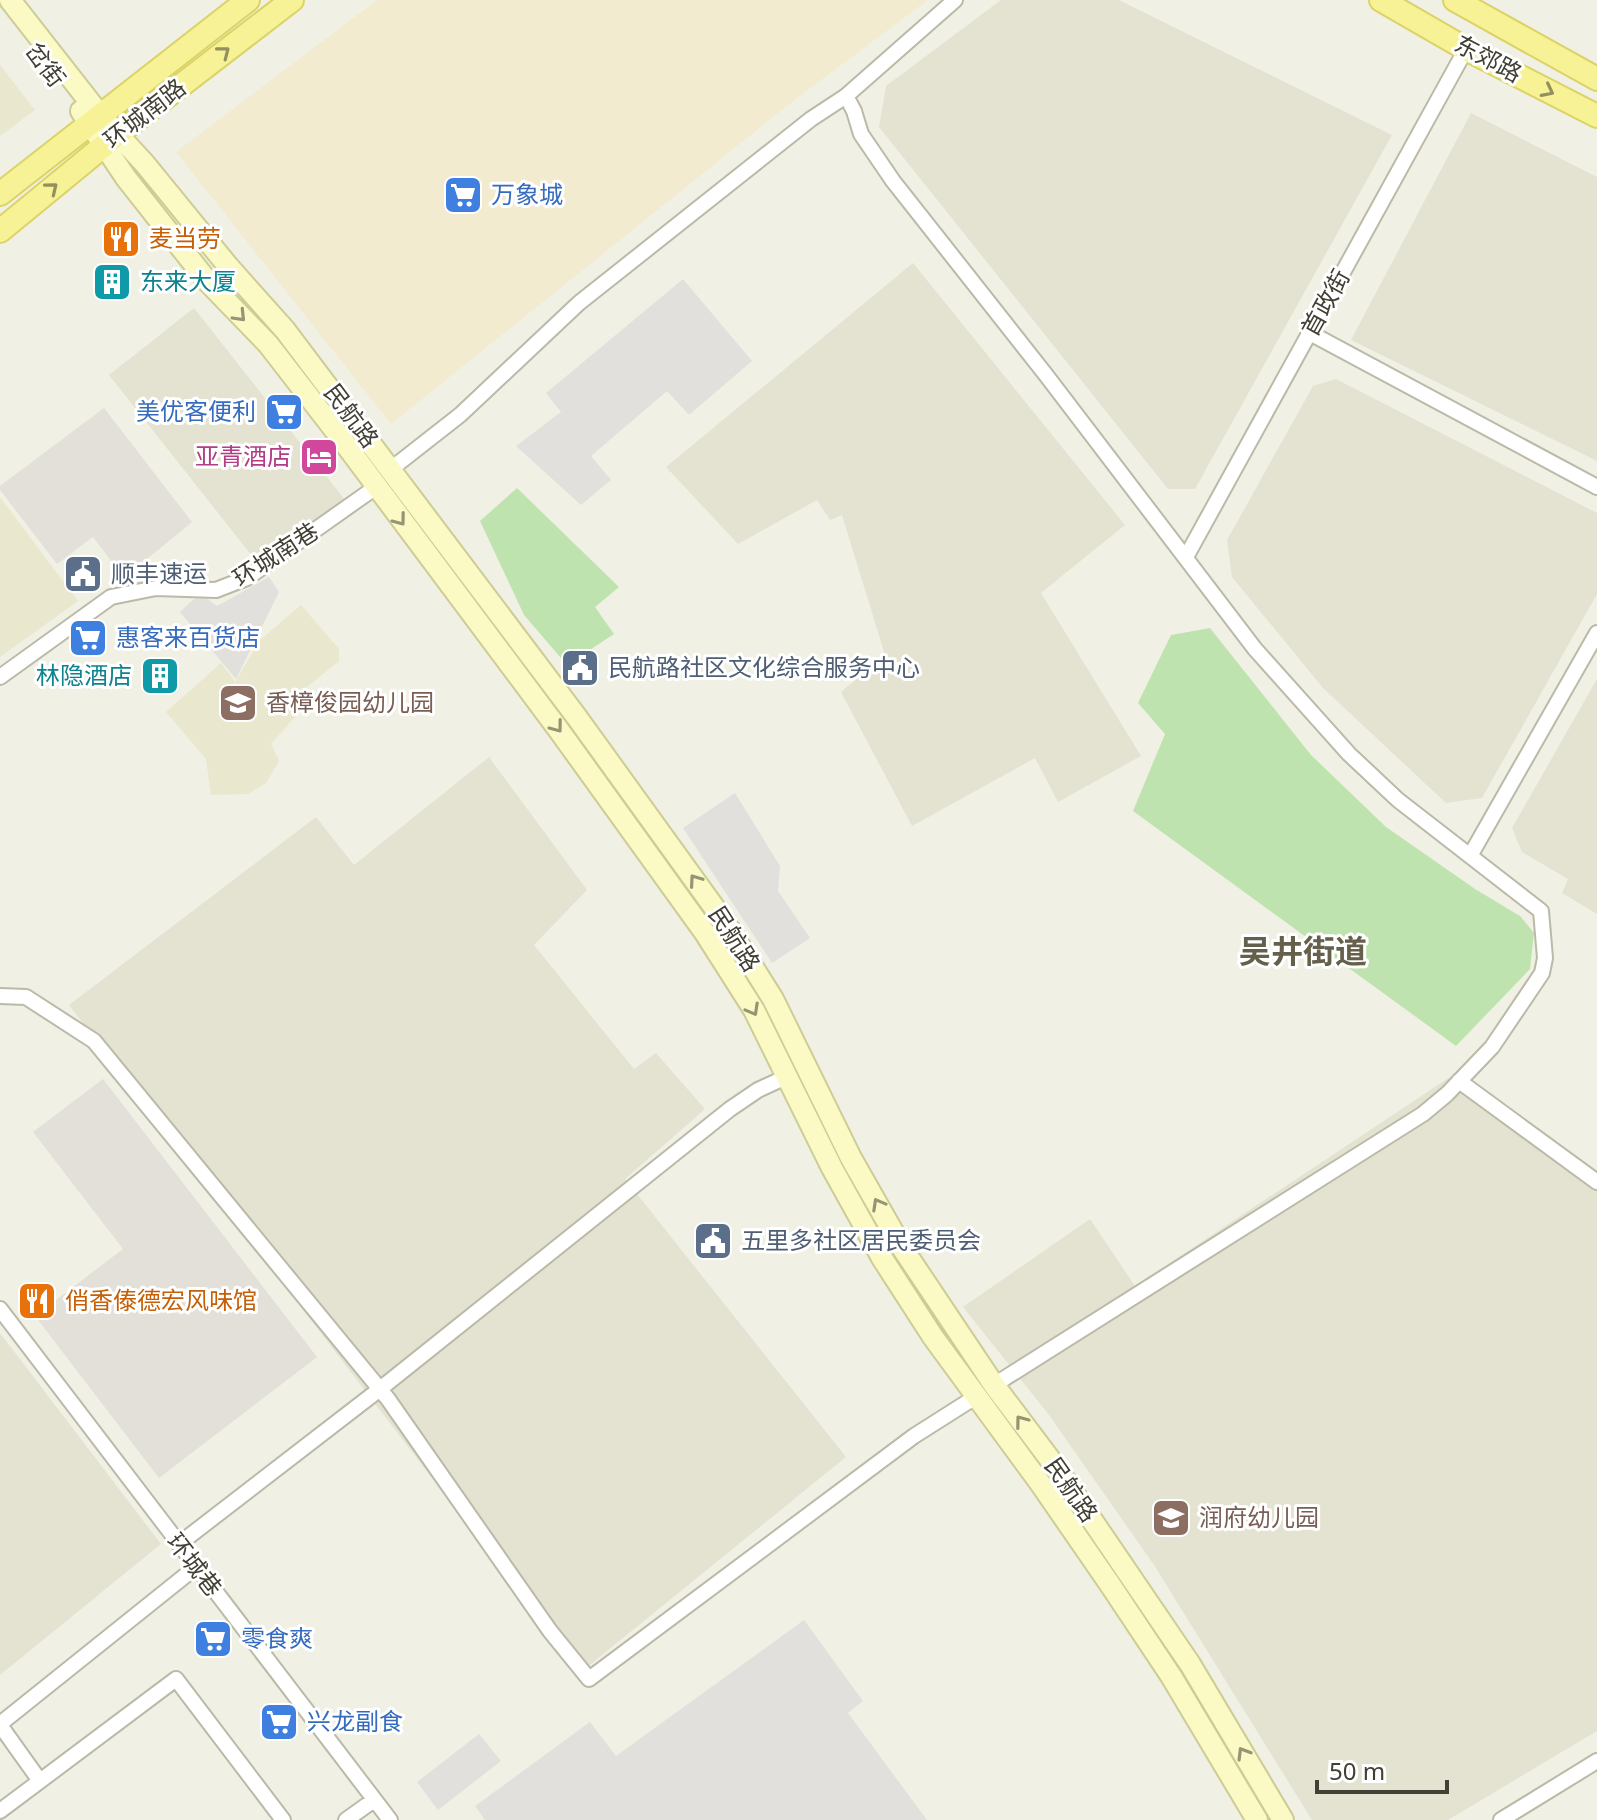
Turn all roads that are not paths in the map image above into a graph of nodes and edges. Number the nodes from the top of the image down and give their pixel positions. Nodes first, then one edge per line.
1 (10, 0) edge
2 (248, 0) edge
3 (292, 0) edge
4 (955, 0) edge
5 (1381, 0) edge
6 (1457, 1) edge
7 (0, 7) edge
8 (1466, 49) junction
9 (1597, 79) edge
10 (846, 96) junction
11 (1597, 116) edge
12 (95, 119) junction
13 (111, 140) junction
14 (0, 194) edge
15 (0, 231) edge
16 (1310, 333) junction
17 (391, 469) junction
18 (376, 487) junction
19 (1597, 487) edge
20 (1186, 557) junction
21 (1597, 633) edge
22 (0, 677) edge
23 (1470, 856) junction
24 (0, 996) edge
25 (786, 1077) junction
26 (1459, 1081) junction
27 (1597, 1182) edge
28 (0, 1309) edge
29 (380, 1389) junction
30 (985, 1391) junction
31 (179, 1544) junction
32 (196, 1567) junction
33 (0, 1724) edge
34 (1597, 1761) edge
35 (40, 1781) junction
36 (374, 1800) junction
37 (0, 1811) edge
38 (283, 1820) edge
39 (346, 1820) edge
40 (390, 1820) edge
41 (1257, 1820) edge
42 (1283, 1820) edge
43 (1501, 1820) edge

1 - 12 main road, 岔街
2 - 12 main road, 环城南路
13 -> 3 main road, 环城南路
4 - 10 street
5 - 8 main road, 东郊路
6 - 9 main road, 东郊路
7 - 12 main road, 岔街
8 -> 11 main road, 东郊路
8 - 16 street, 首政街
10 - 17 street
10 - 20 street
12 - 13 main road, 民航路
12 - 14 main road, 环城南路
15 -> 13 main road, 环城南路
13 - 17 main road, 民航路
13 -> 18 main road, 民航路
16 - 19 street
16 - 20 street, 首政街
30 -> 17 main road, 民航路
18 - 22 street, 环城南巷
18 -> 25 main road, 民航路
20 - 23 street
21 - 23 street
23 - 26 street
24 - 29 street
25 - 29 street
25 - 30 main road, 民航路
26 - 27 street
26 - 30 street
28 - 31 street, 环城巷
29 - 30 street
29 - 31 street
30 - 41 main road, 民航路
42 -> 30 main road, 民航路
31 - 32 street, 环城巷
32 - 33 street
32 - 36 street, 环城巷
33 - 35 street
34 - 43 street
35 - 37 street
35 - 38 street
36 - 39 street
36 - 40 street, 环城巷

